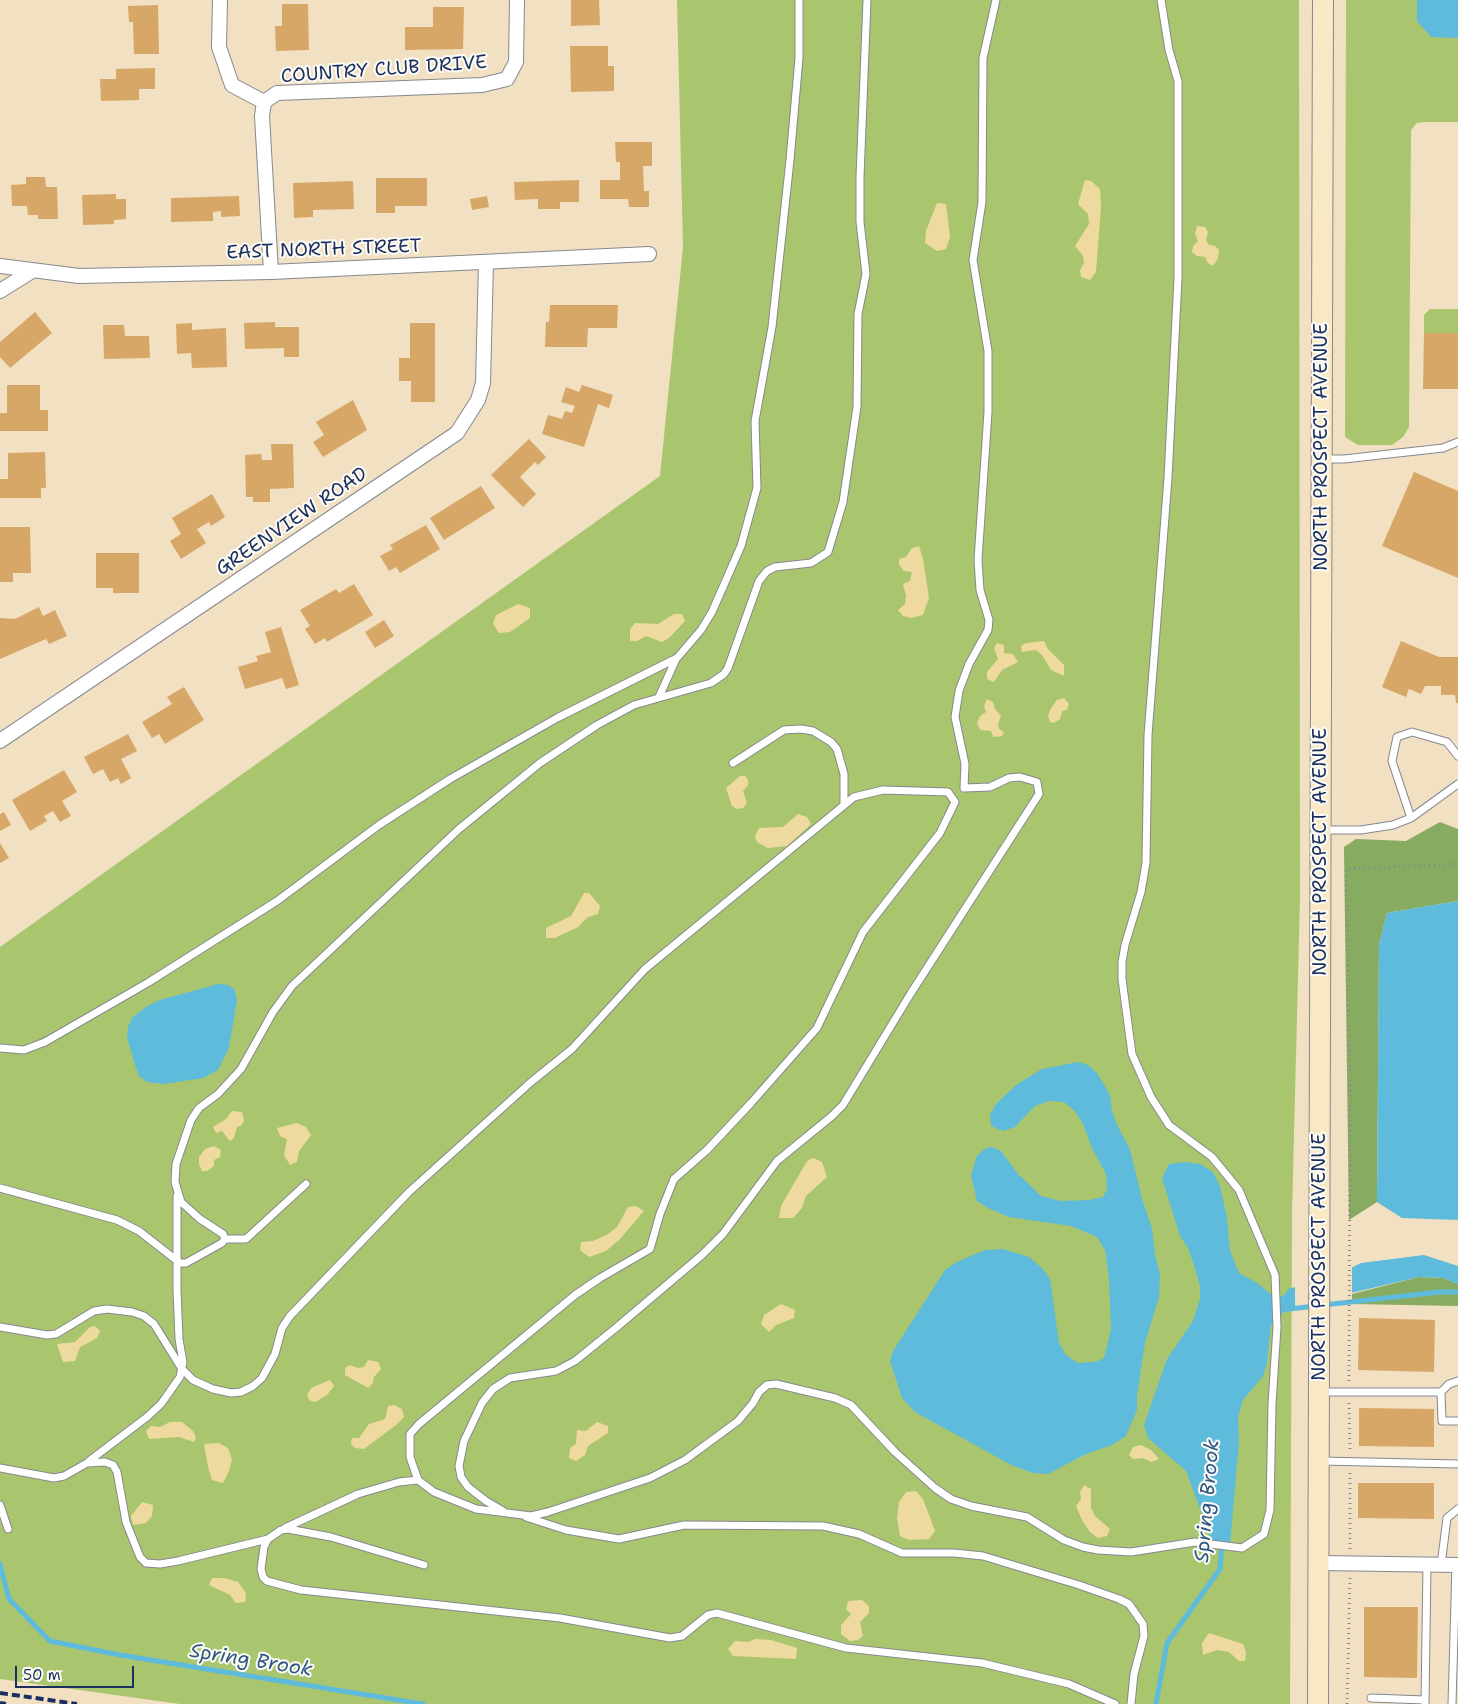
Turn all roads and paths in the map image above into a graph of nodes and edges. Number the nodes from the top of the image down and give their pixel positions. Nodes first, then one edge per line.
1 (220, 0) edge
2 (517, 0) edge
3 (799, 0) edge
4 (867, 0) edge
5 (996, 0) edge
6 (1161, 0) edge
7 (1323, 0) edge
8 (264, 102) junction
9 (649, 254) dead end
10 (486, 262) junction
11 (0, 266) edge
12 (32, 271) junction
13 (271, 272) junction
14 (0, 291) edge
15 (1458, 442) edge
16 (1322, 459) junction
17 (677, 658) junction
18 (659, 697) junction
19 (2, 738) edge
20 (1458, 756) edge
21 (733, 764) dead end
22 (1458, 784) edge
23 (964, 788) junction
24 (953, 797) junction
25 (844, 804) junction
26 (1411, 818) junction
27 (1322, 830) junction
28 (1458, 864) edge
29 (0, 1048) edge
30 (306, 1184) dead end
31 (0, 1188) edge
32 (177, 1193) junction
33 (225, 1239) junction
34 (177, 1261) junction
35 (0, 1328) edge
36 (182, 1369) junction
37 (1349, 1377) dead end
38 (1458, 1381) edge
39 (1320, 1392) junction
40 (1441, 1392) junction
41 (1349, 1401) dead end
42 (1458, 1421) edge
43 (1350, 1442) dead end
44 (1320, 1461) junction
45 (87, 1463) junction
46 (1458, 1464) edge
47 (0, 1468) edge
48 (1350, 1475) dead end
49 (418, 1480) junction
50 (0, 1505) edge
51 (1458, 1509) edge
52 (515, 1514) junction
53 (8, 1529) dead end
54 (281, 1530) junction
55 (268, 1539) junction
56 (1350, 1540) dead end
57 (1320, 1563) junction
58 (1426, 1564) junction
59 (424, 1565) dead end
60 (1452, 1565) edge
61 (1350, 1585) dead end
62 (1371, 1698) dead end
63 (1425, 1702) edge
64 (1115, 1704) edge
65 (1131, 1704) edge
66 (1318, 1704) edge
67 (1347, 1704) edge
68 (1452, 1704) edge

1 - 8 street
2 - 8 street, COUNTRY CLUB DRIVE
3 - 17 lane
4 - 18 lane
5 - 23 lane
6 - 52 lane
7 - 16 main road, NORTH PROSPECT AVENUE
8 - 13 street, COUNTRY CLUB DRIVE
9 - 10 street, EAST NORTH STREET
10 - 13 street, EAST NORTH STREET
10 - 19 street, GREENVIEW ROAD
11 - 12 street, EAST NORTH STREET
12 - 13 street, EAST NORTH STREET
12 - 14 street
15 - 16 lane
16 - 27 main road, NORTH PROSPECT AVENUE
17 - 18 lane
17 - 29 lane
18 - 32 lane
20 - 26 lane
21 - 25 lane
22 - 26 lane
23 - 24 lane
23 - 52 lane
24 - 25 lane
24 - 49 lane
25 - 36 lane
26 - 27 lane
27 - 39 main road, NORTH PROSPECT AVENUE
28 - 37 path
30 - 33 lane
31 - 34 lane
32 - 33 lane
32 - 34 lane
33 - 34 lane
34 - 36 lane
35 - 36 lane
36 - 45 lane
38 - 40 lane
39 - 40 lane
39 - 44 main road, NORTH PROSPECT AVENUE
40 - 42 lane
41 - 43 path
44 - 46 lane
44 - 57 main road, NORTH PROSPECT AVENUE
45 - 47 lane
45 - 55 lane
48 - 56 path
49 - 52 lane
49 - 54 lane
50 - 53 lane
51 - 60 lane
52 - 65 lane
54 - 55 lane
54 - 59 lane
55 - 64 lane
57 - 58 street
57 - 66 main road, NORTH PROSPECT AVENUE
58 - 60 street
58 - 63 lane
60 - 68 lane
61 - 67 path
62 - 63 lane

